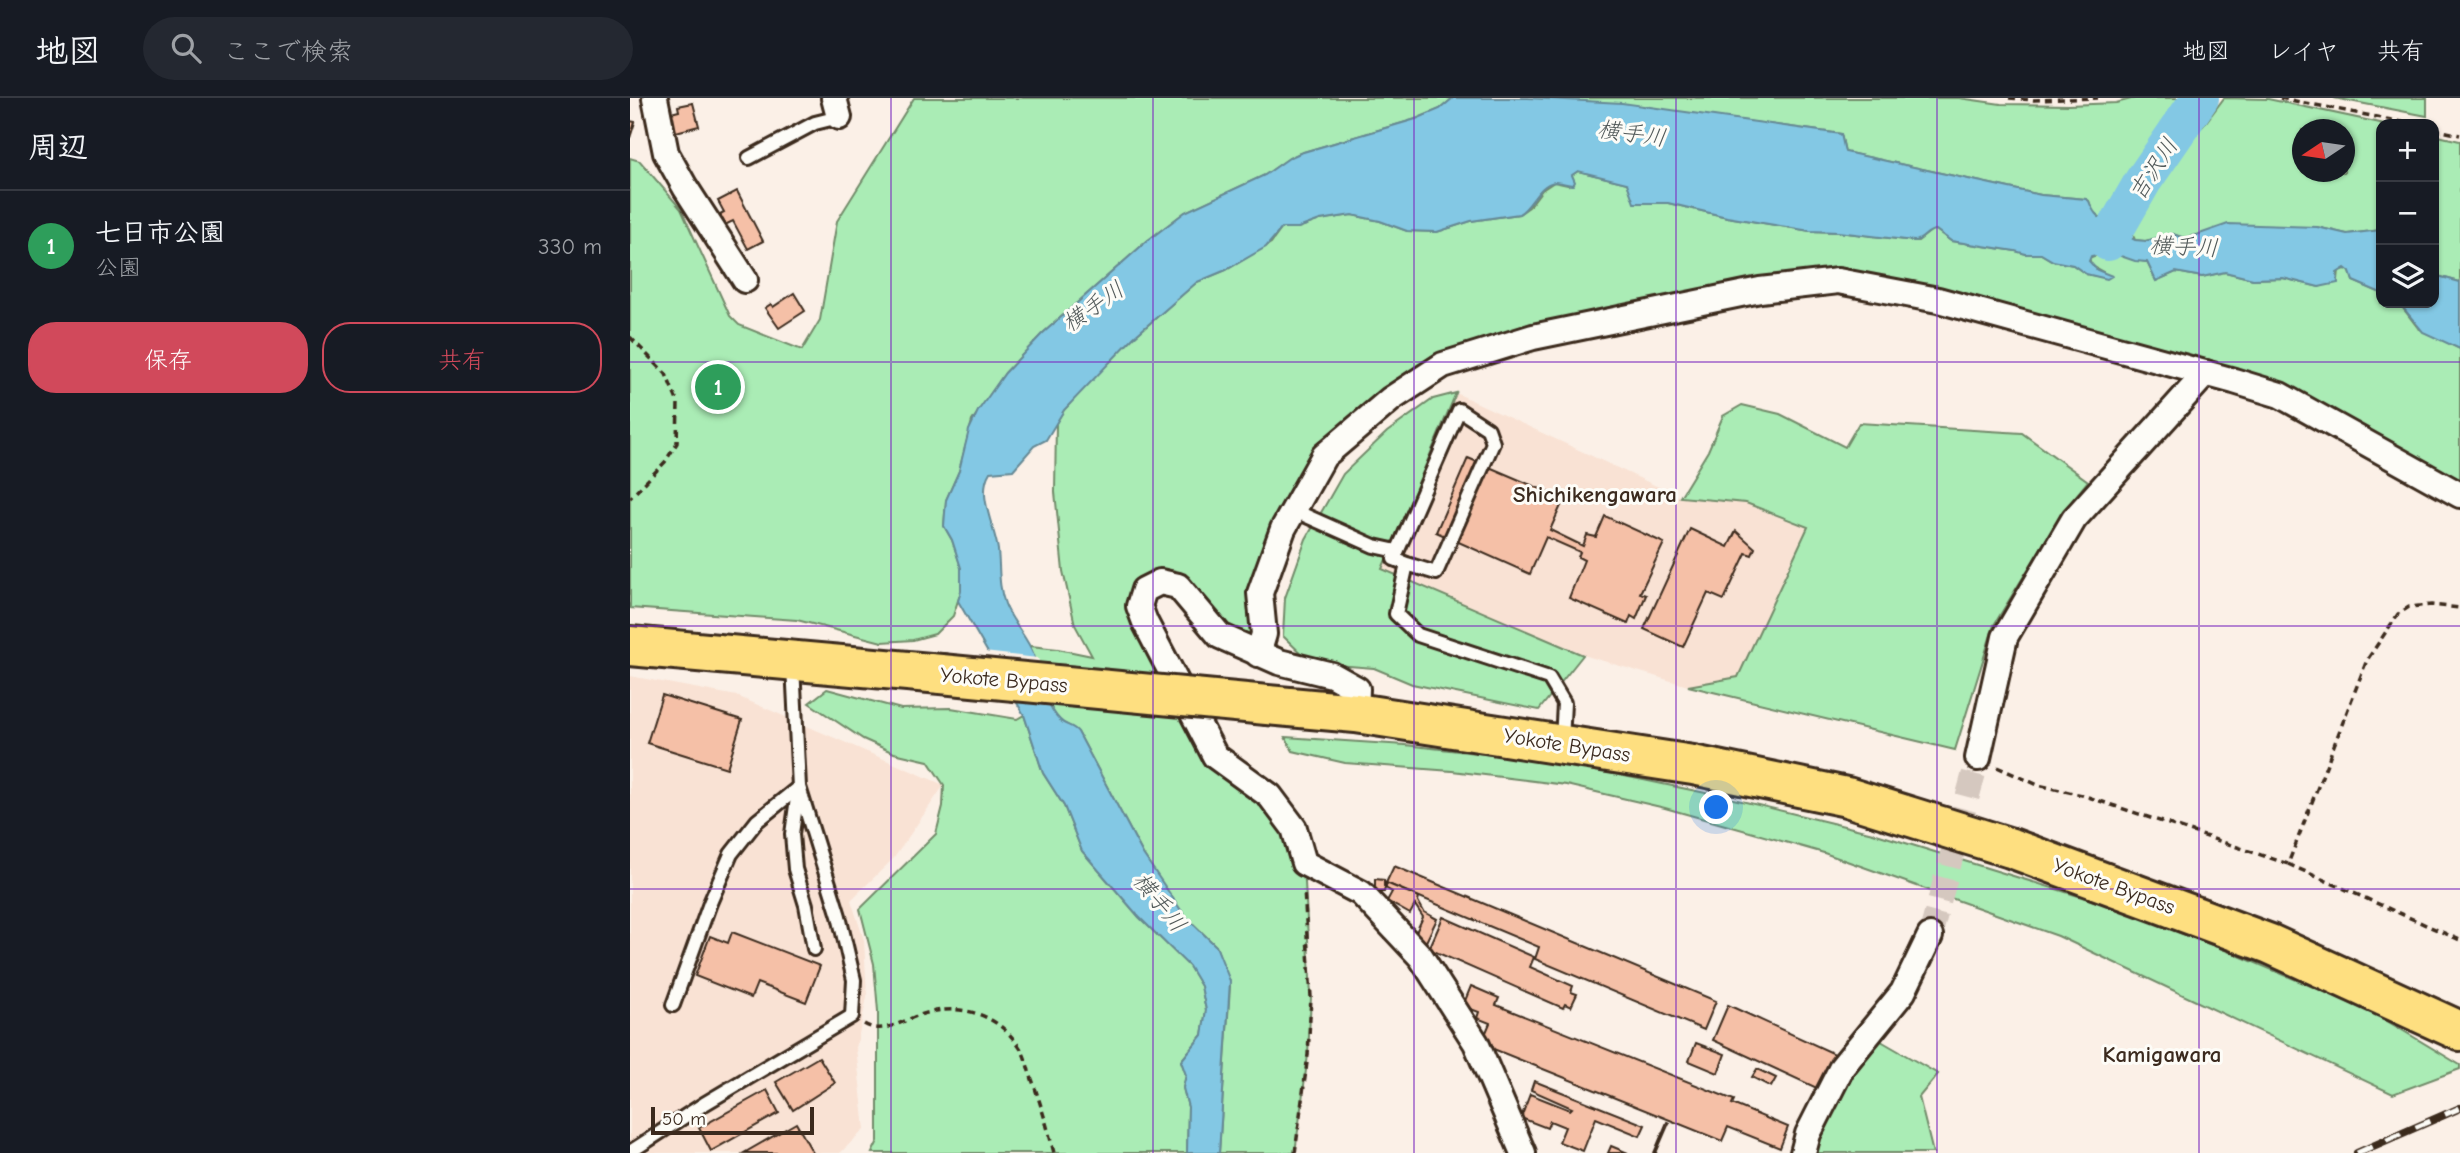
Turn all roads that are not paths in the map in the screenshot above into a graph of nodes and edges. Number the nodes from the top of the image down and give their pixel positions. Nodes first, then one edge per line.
1 (655, 98) edge
2 (836, 107) edge
3 (750, 158) dead end
4 (746, 280) dead end
5 (2206, 373) junction
6 (2460, 495) edge
7 (1293, 510) junction
8 (1397, 551) junction
9 (1407, 564) junction
10 (630, 646) edge
11 (1258, 654) junction
12 (793, 661) junction
13 (1356, 713) junction
14 (1562, 745) junction
15 (1978, 758) tunnel mouth
16 (799, 787) junction
17 (1930, 936) tunnel mouth
18 (814, 949) dead end
19 (673, 1005) dead end
20 (2460, 1031) edge
21 (630, 1152) edge
22 (1523, 1153) edge
23 (1803, 1153) edge

1 - 4 street
2 - 3 lane
5 - 6 street
5 - 7 street
5 - 15 street
7 - 8 lane
7 - 11 street
8 - 9 lane
8 - 9 lane
9 - 14 lane
10 - 12 highway, Yokote Bypass
11 - 13 street
11 - 22 street
12 - 13 highway, Yokote Bypass, bridge
12 - 16 lane
13 - 14 highway, Yokote Bypass
14 - 20 highway, Yokote Bypass
16 - 18 lane
16 - 19 lane
16 - 21 lane
17 - 23 street

